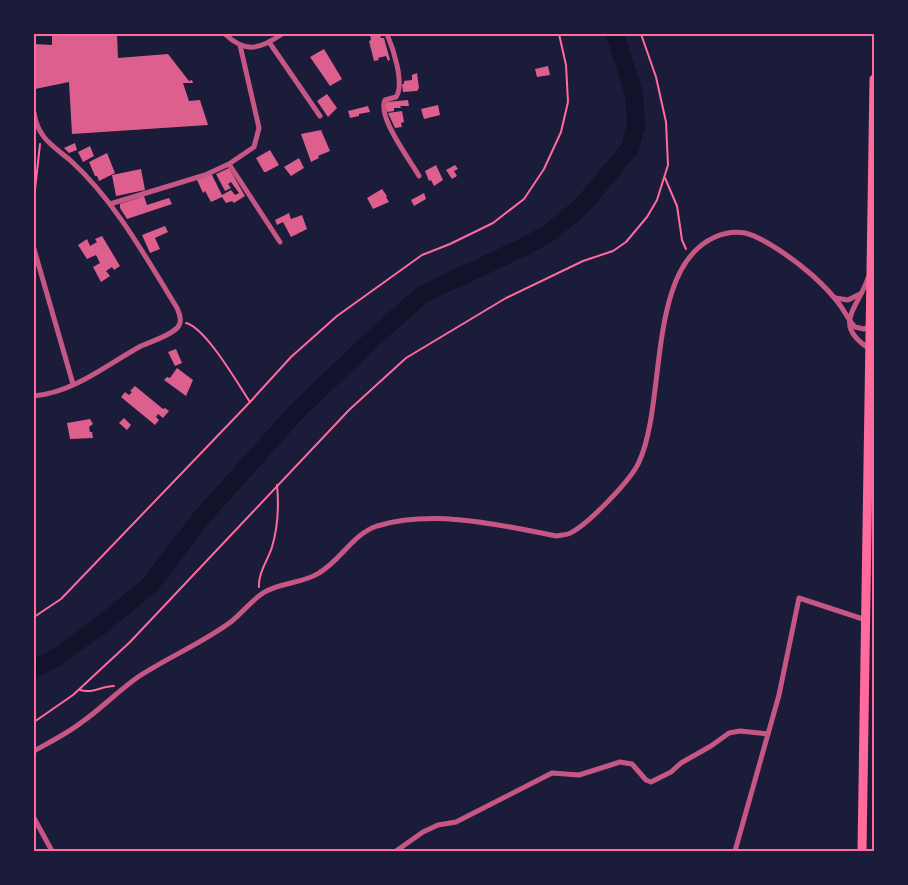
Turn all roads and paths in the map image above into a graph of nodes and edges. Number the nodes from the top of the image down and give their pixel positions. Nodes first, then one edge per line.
1 (225, 34) edge
2 (282, 34) edge
3 (387, 34) edge
4 (559, 34) edge
5 (641, 34) edge
6 (269, 42) junction
7 (240, 45) junction
8 (874, 79) edge
9 (34, 113) edge
10 (320, 116) dead end
11 (34, 122) edge
12 (41, 135) junction
13 (229, 164) junction
14 (419, 176) dead end
15 (665, 178) junction
16 (34, 199) edge
17 (110, 204) junction
18 (280, 242) dead end
19 (873, 249) edge
20 (34, 250) edge
21 (690, 256) junction
22 (871, 268) junction
23 (862, 293) junction
24 (835, 298) junction
25 (850, 320) junction
26 (180, 322) junction
27 (870, 326) junction
28 (870, 349) junction
29 (73, 384) junction
30 (34, 396) edge
31 (250, 402) junction
32 (277, 485) junction
33 (260, 595) junction
34 (34, 617) edge
35 (866, 620) junction
36 (123, 688) junction
37 (79, 689) junction
38 (34, 722) edge
39 (768, 734) junction
40 (34, 752) edge
41 (34, 818) edge
42 (52, 851) edge
43 (396, 851) edge
44 (735, 851) edge
45 (862, 851) edge

1 - 7 street
2 - 6 street
3 - 14 street
4 - 31 path
5 - 15 path
6 - 7 street
6 - 10 street
7 - 13 street
8 - 19 main road
9 - 11 street
11 - 12 street
12 - 16 path
12 - 17 street
13 - 17 street
13 - 18 street
15 - 21 path
15 - 32 path
17 - 26 street
19 - 22 main road
20 - 29 street
21 - 24 street
21 - 33 street
22 - 23 street
22 - 27 main road
23 - 24 street
23 - 25 street
24 - 25 street
25 - 27 street
25 - 28 street
26 - 29 street
26 - 31 path
27 - 28 main road
28 - 35 main road
29 - 30 street
31 - 34 path
32 - 33 path
32 - 37 path
33 - 36 street
35 - 39 street
35 - 45 main road
36 - 37 path
36 - 40 street
37 - 38 path
39 - 43 street
39 - 44 street
41 - 42 street

